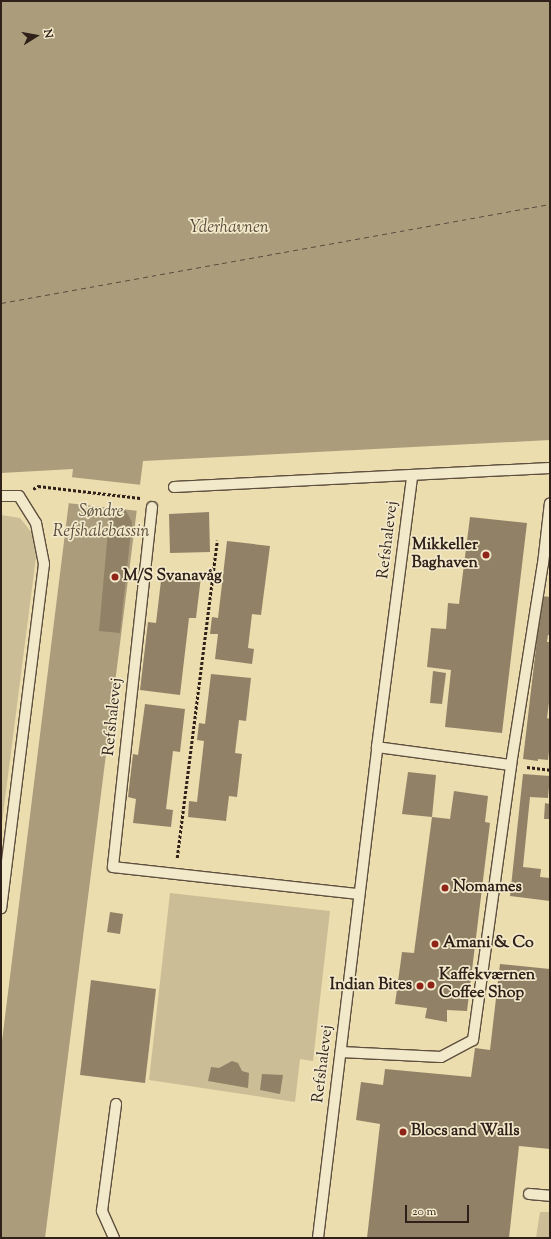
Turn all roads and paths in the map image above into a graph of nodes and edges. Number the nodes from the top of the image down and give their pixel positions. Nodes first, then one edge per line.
1 (550, 468) edge
2 (412, 476) junction
3 (38, 486) dead end
4 (174, 487) dead end
5 (1, 496) edge
6 (145, 498) dead end
7 (550, 503) edge
8 (152, 507) dead end
9 (217, 541) dead end
10 (377, 747) junction
11 (511, 765) junction
12 (550, 770) edge
13 (175, 874) junction
14 (359, 894) junction
15 (1, 908) edge
16 (341, 1052) junction
17 (116, 1104) dead end
18 (529, 1194) dead end
19 (550, 1196) edge
20 (114, 1238) edge
21 (318, 1238) edge

1 - 2 lane, Refshalevej
2 - 4 lane, Refshalevej
2 - 10 lane, Refshalevej
3 - 6 path
5 - 15 lane
7 - 11 lane
8 - 13 lane, Refshalevej
9 - 13 path
10 - 11 lane
10 - 14 lane, Refshalevej
11 - 12 path
11 - 16 lane
13 - 14 lane, Refshalevej
14 - 16 lane, Refshalevej
16 - 21 lane, Refshalevej
17 - 20 lane
18 - 19 lane

